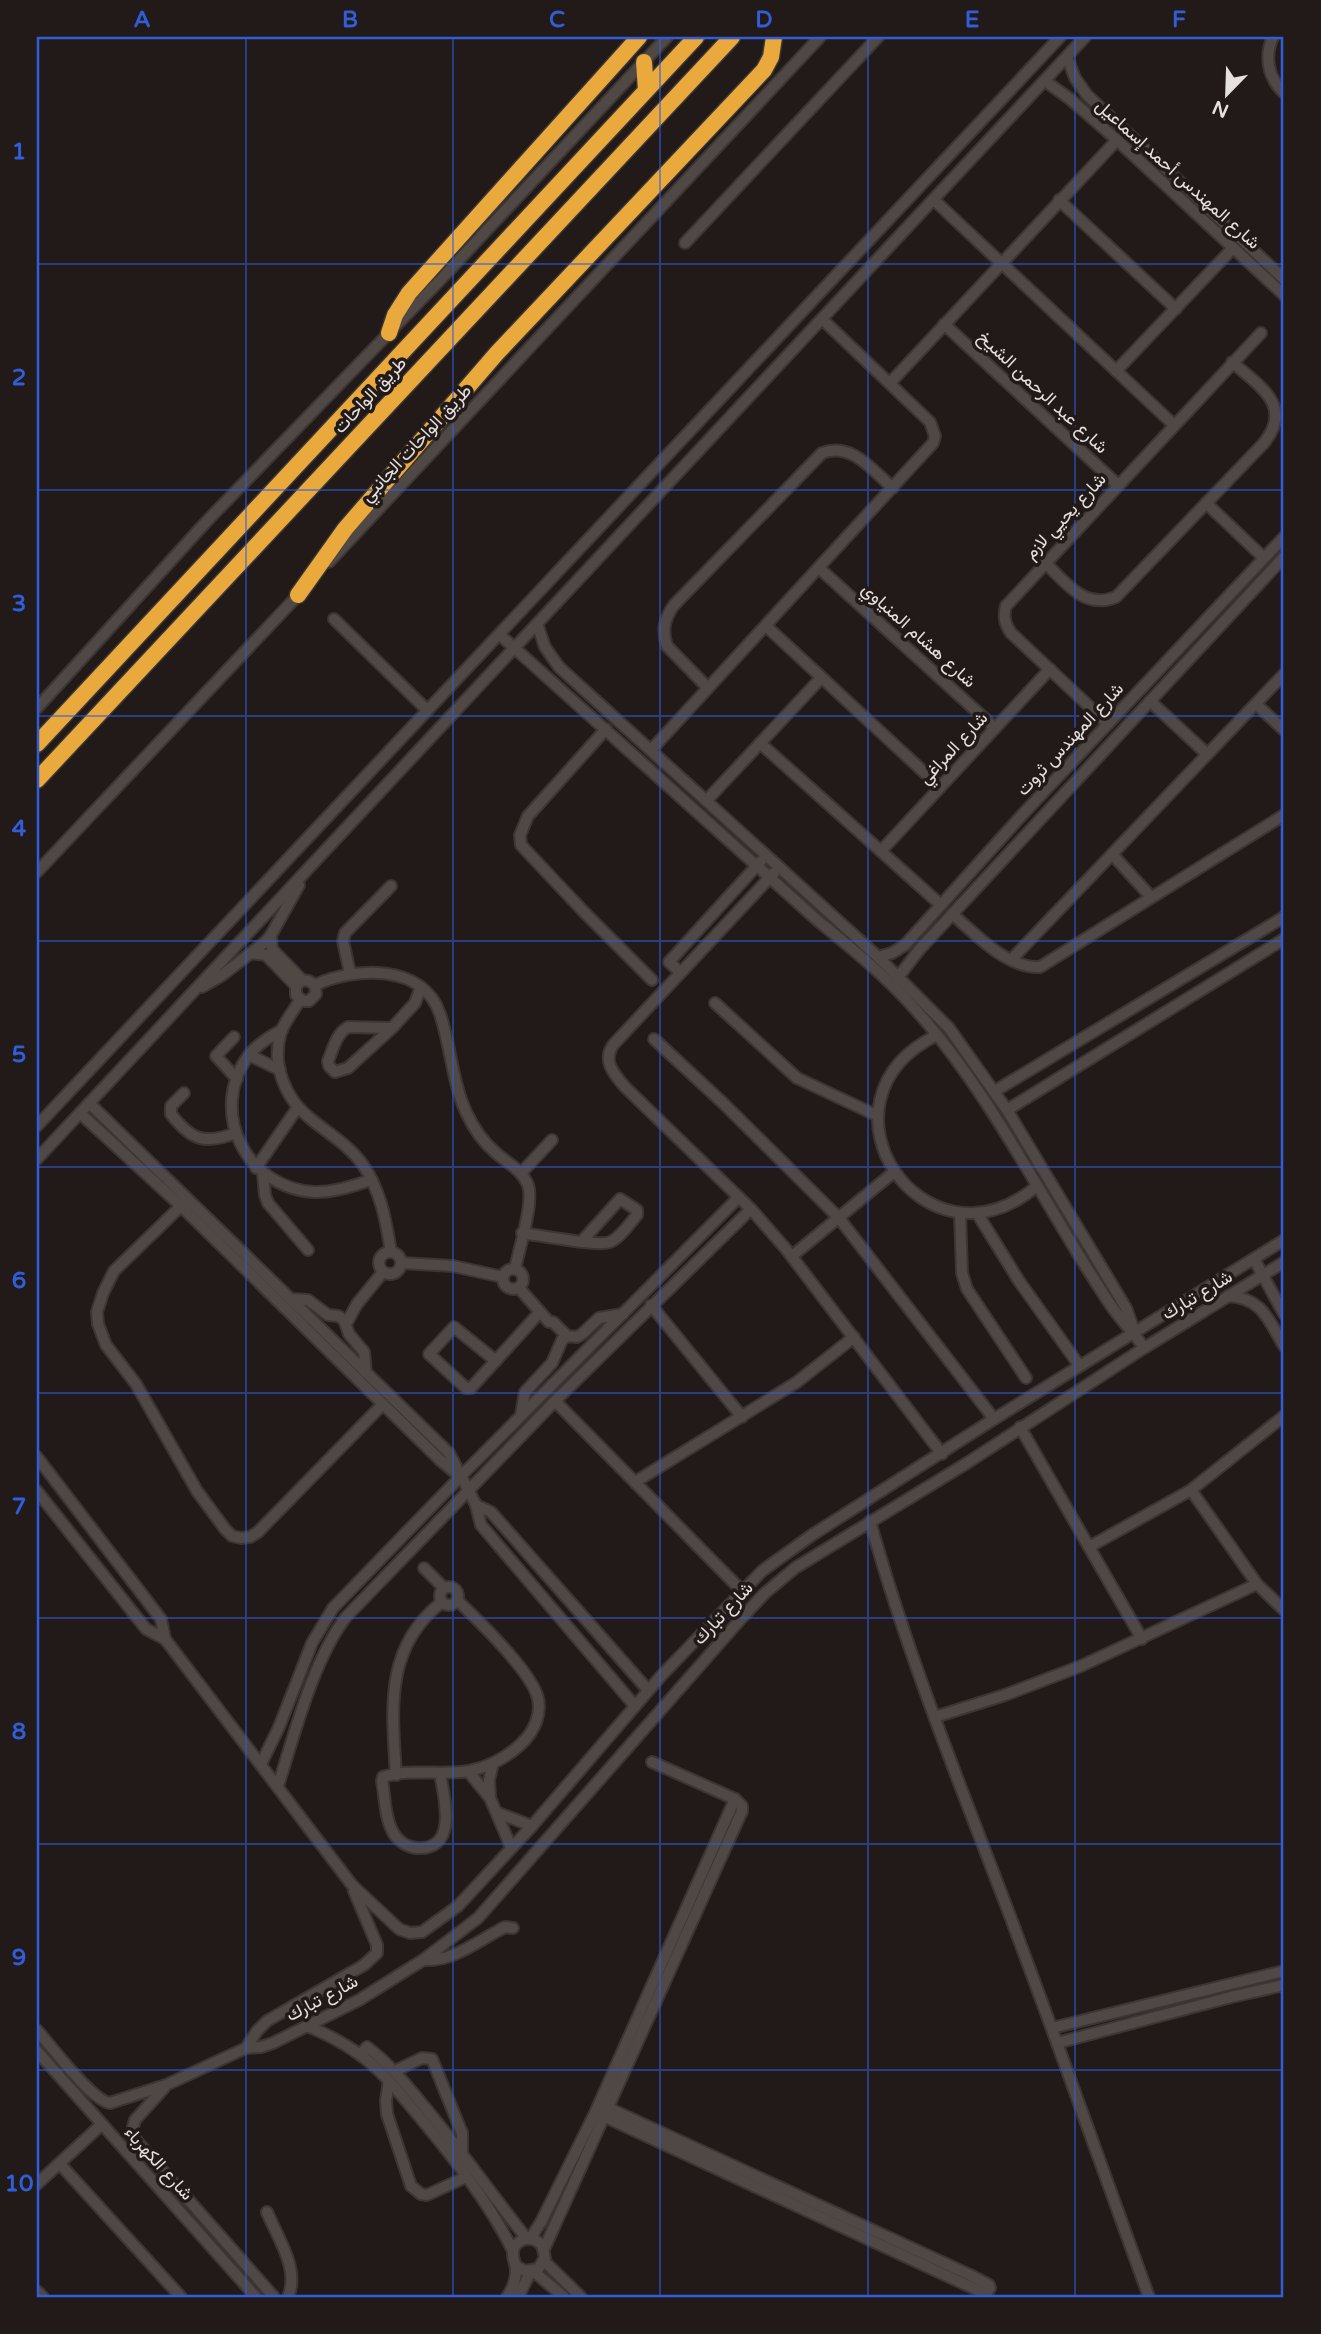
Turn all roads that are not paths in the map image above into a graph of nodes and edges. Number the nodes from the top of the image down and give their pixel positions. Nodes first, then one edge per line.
1 (639, 37) edge
2 (667, 37) edge
3 (696, 37) edge
4 (732, 37) edge
5 (774, 37) edge
6 (820, 37) edge
7 (878, 37) edge
8 (1060, 37) edge
9 (1085, 37) edge
10 (1273, 37) edge
11 (1067, 57) junction
12 (643, 62) junction
13 (1045, 81) junction
14 (646, 90) junction
15 (1284, 93) edge
16 (1087, 95) junction
17 (1077, 105) junction
18 (1116, 141) junction
19 (934, 200) junction
20 (1059, 200) junction
21 (685, 243) dead end
22 (1233, 248) junction
23 (1000, 263) junction
24 (1284, 279) edge
25 (1284, 295) edge
26 (1176, 309) junction
27 (822, 319) junction
28 (944, 324) junction
29 (389, 333) junction
30 (1261, 333) dead end
31 (1232, 362) junction
32 (1116, 371) junction
33 (890, 383) junction
34 (1174, 425) junction
35 (641, 481) junction
36 (1118, 485) junction
37 (893, 488) junction
38 (658, 496) junction
39 (1206, 503) junction
40 (1284, 537) edge
41 (1284, 557) edge
42 (1265, 558) junction
43 (1045, 563) junction
44 (819, 568) junction
45 (298, 595) junction
46 (334, 619) dead end
47 (537, 624) junction
48 (765, 626) junction
49 (500, 635) junction
50 (515, 648) junction
51 (1050, 669) junction
52 (1284, 674) edge
53 (821, 678) junction
54 (708, 688) junction
55 (1150, 701) junction
56 (1256, 704) junction
57 (37, 708) edge
58 (427, 710) junction
59 (1122, 710) junction
60 (1133, 720) junction
61 (1108, 724) junction
62 (995, 728) junction
63 (606, 729) junction
64 (1284, 730) edge
65 (760, 743) junction
66 (37, 744) edge
67 (652, 749) junction
68 (1207, 754) junction
69 (37, 780) edge
70 (362, 780) junction
71 (940, 787) junction
72 (379, 795) junction
73 (707, 800) junction
74 (1284, 815) edge
75 (881, 851) junction
76 (1112, 854) junction
77 (767, 855) junction
78 (757, 865) junction
79 (780, 866) junction
80 (307, 870) junction
81 (37, 872) edge
82 (770, 877) junction
83 (391, 886) dead end
84 (1151, 897) junction
85 (941, 905) junction
86 (952, 914) junction
87 (1284, 917) edge
88 (271, 935) junction
89 (1284, 939) edge
90 (905, 945) junction
91 (251, 953) junction
92 (914, 955) junction
93 (878, 957) junction
94 (1011, 960) junction
95 (680, 972) junction
96 (350, 973) junction
97 (653, 980) dead end
98 (895, 981) junction
99 (299, 984) junction
100 (315, 985) junction
101 (421, 987) junction
102 (190, 994) junction
103 (300, 1000) junction
104 (715, 1003) dead end
105 (392, 1028) junction
106 (282, 1030) junction
107 (937, 1035) junction
108 (234, 1037) dead end
109 (654, 1039) dead end
110 (249, 1055) junction
111 (280, 1070) junction
112 (237, 1079) junction
113 (995, 1091) junction
114 (184, 1093) dead end
115 (89, 1104) junction
116 (298, 1107) junction
117 (1007, 1110) junction
118 (80, 1113) junction
119 (878, 1116) junction
120 (37, 1126) edge
121 (236, 1133) junction
122 (552, 1140) dead end
123 (37, 1159) edge
124 (260, 1171) junction
125 (894, 1172) junction
126 (521, 1173) junction
127 (158, 1178) junction
128 (372, 1180) junction
129 (1037, 1186) junction
130 (739, 1198) junction
131 (181, 1206) junction
132 (751, 1209) junction
133 (960, 1213) junction
134 (976, 1213) junction
135 (839, 1218) junction
136 (522, 1233) junction
137 (1284, 1240) edge
138 (582, 1241) junction
139 (308, 1250) dead end
140 (391, 1252) junction
141 (792, 1256) junction
142 (1254, 1259) junction
143 (1284, 1262) edge
144 (402, 1263) junction
145 (515, 1269) junction
146 (802, 1270) junction
147 (383, 1272) junction
148 (1263, 1276) junction
149 (503, 1278) junction
150 (792, 1278) dead end
151 (519, 1288) junction
152 (1228, 1296) junction
153 (291, 1299) junction
154 (651, 1305) junction
155 (541, 1312) junction
156 (623, 1314) junction
157 (1284, 1314) edge
158 (342, 1320) junction
159 (550, 1322) junction
160 (1135, 1332) junction
161 (567, 1336) junction
162 (855, 1338) junction
163 (558, 1346) junction
164 (1284, 1346) edge
165 (1144, 1348) junction
166 (496, 1361) junction
167 (1079, 1365) junction
168 (366, 1373) junction
169 (561, 1376) junction
170 (1026, 1378) dead end
171 (571, 1385) junction
172 (1036, 1393) junction
173 (555, 1401) junction
174 (383, 1404) junction
175 (1047, 1409) junction
176 (521, 1415) junction
177 (1284, 1416) edge
178 (742, 1418) junction
179 (994, 1419) junction
180 (1020, 1427) junction
181 (942, 1454) junction
182 (37, 1457) edge
183 (461, 1476) junction
184 (635, 1482) junction
185 (37, 1490) edge
186 (1191, 1490) junction
187 (468, 1493) junction
188 (476, 1505) junction
189 (870, 1521) junction
190 (1089, 1547) junction
191 (424, 1568) dead end
192 (542, 1571) junction
193 (531, 1581) junction
194 (1257, 1584) junction
195 (444, 1588) junction
196 (742, 1591) junction
197 (457, 1600) junction
198 (442, 1602) junction
199 (1284, 1610) edge
200 (718, 1615) junction
201 (732, 1628) junction
202 (165, 1639) junction
203 (1142, 1639) junction
204 (661, 1676) junction
205 (649, 1690) junction
206 (677, 1691) junction
207 (635, 1706) junction
208 (935, 1717) junction
209 (652, 1762) dead end
210 (493, 1763) junction
211 (261, 1764) junction
212 (580, 1769) junction
213 (468, 1771) junction
214 (440, 1773) junction
215 (396, 1774) junction
216 (595, 1783) junction
217 (278, 1786) junction
218 (490, 1798) junction
219 (498, 1813) junction
220 (532, 1826) junction
221 (511, 1847) junction
222 (352, 1885) junction
223 (513, 1928) dead end
224 (423, 1960) junction
225 (1284, 1971) edge
226 (1284, 1985) edge
227 (307, 2026) junction
228 (1052, 2028) junction
229 (37, 2030) edge
230 (1057, 2043) junction
231 (246, 2048) junction
232 (37, 2052) edge
233 (392, 2076) junction
234 (166, 2085) junction
235 (602, 2110) junction
236 (135, 2120) joint
237 (101, 2125) junction
238 (462, 2152) junction
239 (60, 2164) junction
240 (466, 2177) junction
241 (37, 2184) edge
242 (267, 2212) dead end
243 (528, 2239) junction
244 (513, 2251) junction
245 (544, 2255) junction
246 (516, 2266) junction
247 (532, 2271) junction
248 (37, 2291) edge
249 (981, 2296) edge
250 (43, 2297) edge
251 (181, 2297) edge
252 (256, 2297) edge
253 (274, 2297) edge
254 (288, 2297) edge
255 (507, 2297) edge
256 (518, 2297) edge
257 (564, 2297) edge
258 (581, 2297) edge
259 (1149, 2297) edge

1 - 29 highway
2 - 12 street
3 - 14 highway, طريق الواحات
4 - 69 highway, طريق الواحات
5 - 45 highway
6 - 45 street, طريق الواحات الجانبي
7 - 21 street
8 - 35 street
9 - 11 street
10 - 15 street
11 - 13 street
11 - 16 street, شارع المهندس أحمد إسماعيل
12 - 14 highway
12 - 29 street
13 - 17 street, شارع المهندس أحمد إسماعيل
13 - 19 street
14 - 66 highway, طريق الواحات
16 - 17 street
16 - 24 street, شارع المهندس أحمد إسماعيل
17 - 18 street, شارع المهندس أحمد إسماعيل
18 - 20 street
18 - 22 street, شارع المهندس أحمد إسماعيل
19 - 23 street
19 - 27 street
20 - 23 street
20 - 26 street
22 - 25 street, شارع المهندس أحمد إسماعيل
22 - 26 street
23 - 28 street
23 - 32 street
26 - 32 street
27 - 33 street
27 - 38 street
28 - 33 street
28 - 36 street, شارع عبد الرحمن الشيخ
29 - 57 street
30 - 31 street, شارع يحيي لازم
31 - 34 street, شارع يحيي لازم
31 - 39 street
32 - 34 street
33 - 37 street
34 - 36 street, شارع يحيي لازم
35 - 38 street
35 - 49 street
36 - 43 street, شارع يحيي لازم
37 - 44 street
37 - 54 street
38 - 47 street
39 - 42 street
39 - 43 street
40 - 42 street, شارع المهندس ثروت
41 - 55 street, شارع المهندس ثروت
42 - 59 street, شارع المهندس ثروت
43 - 51 street, شارع يحيي لازم
44 - 48 street
44 - 62 street, شارع هشام المنياوي
45 - 81 street, طريق الواحات الجانبي
46 - 58 street
47 - 50 street
47 - 67 street
48 - 53 street
48 - 54 street
49 - 50 street
49 - 58 street
50 - 63 street
50 - 72 street
51 - 61 street, شارع يحيي لازم
51 - 62 street, شارع المراغي
52 - 56 street
53 - 65 street
53 - 71 street
54 - 67 street
55 - 60 street, شارع المهندس ثروت
55 - 68 street
56 - 64 street
56 - 68 street
58 - 70 street
59 - 60 street
59 - 61 street, شارع المهندس ثروت
60 - 86 street, شارع المهندس ثروت
61 - 85 street, شارع المهندس ثروت
62 - 71 street, شارع المراغي
63 - 78 street
63 - 97 street
65 - 73 street
65 - 75 street
67 - 73 street
68 - 76 street
70 - 72 street
70 - 120 street
71 - 75 street, شارع المراغي
72 - 80 street
73 - 77 street
74 - 84 street
75 - 85 street
76 - 84 street
76 - 94 street
77 - 78 street
77 - 79 street
78 - 82 street
78 - 95 street
79 - 82 street
79 - 93 street
80 - 88 street
80 - 102 street
82 - 95 street
82 - 98 street
83 - 96 street
84 - 94 street
85 - 90 street, شارع المهندس ثروت
86 - 92 street, شارع المهندس ثروت
86 - 94 street
87 - 113 street
88 - 91 street
88 - 99 street
89 - 117 street
90 - 92 street
90 - 93 street, شارع المهندس ثروت
91 - 99 street
91 - 102 street
92 - 98 street, شارع المهندس ثروت
93 - 98 street
95 - 130 street
96 - 100 street
96 - 101 street
98 - 107 street
98 - 113 street
99 - 100 street
99 - 103 street
100 - 103 street
101 - 105 street
101 - 126 street
102 - 115 street
103 - 106 street
104 - 119 street
105 - 105 street
106 - 110 street
106 - 111 street
107 - 119 street
107 - 129 street
108 - 112 street
109 - 135 street
110 - 111 street
110 - 112 street
111 - 116 street
112 - 121 street
113 - 117 street
114 - 121 street
115 - 118 street
115 - 127 street
116 - 124 street
116 - 128 street
117 - 160 street
118 - 123 street
118 - 127 street
119 - 125 street
121 - 124 street
122 - 126 street
124 - 128 street
124 - 139 street
125 - 133 street
125 - 135 street
126 - 136 street
127 - 131 street
127 - 153 street
128 - 140 street
129 - 134 street
129 - 160 street
130 - 132 street
130 - 156 street
131 - 174 street
131 - 174 street
132 - 141 street
132 - 154 street
133 - 134 street
133 - 170 street
134 - 167 street
135 - 141 street
135 - 179 street
136 - 138 street
136 - 145 street
137 - 142 street, شارع تبارك
138 - 138 street
140 - 144 street
140 - 147 street
141 - 146 street
142 - 148 street
142 - 160 street, شارع تبارك
143 - 148 street, شارع تبارك
144 - 147 street
144 - 149 street
145 - 149 street
145 - 151 street
146 - 150 street
146 - 162 street
147 - 158 street
148 - 152 street, شارع تبارك
148 - 157 street
149 - 151 street
151 - 155 street
152 - 164 street
152 - 165 street, شارع تبارك
153 - 158 street
153 - 168 street
154 - 171 street
154 - 178 street
155 - 159 street
155 - 166 street
156 - 161 street
156 - 169 street
158 - 168 street
159 - 161 street
159 - 163 street
160 - 165 street
160 - 167 street, شارع تبارك
161 - 163 street
162 - 178 street
162 - 181 street
163 - 176 street
165 - 175 street, شارع تبارك
166 - 166 street
167 - 172 street, شارع تبارك
168 - 183 street
169 - 171 street
169 - 176 street
171 - 173 street
172 - 175 street
172 - 179 street, شارع تبارك
173 - 184 street
173 - 187 street
174 - 183 street
175 - 180 street, شارع تبارك
176 - 183 street
177 - 186 street
178 - 184 street
179 - 181 street, شارع تبارك
180 - 189 street, شارع تبارك
180 - 190 street
181 - 196 street, شارع تبارك
182 - 202 street
183 - 187 street
183 - 211 street
184 - 196 street
185 - 202 street
186 - 190 street
186 - 194 street
187 - 188 street
187 - 217 street
188 - 192 street
188 - 193 street
189 - 201 street, شارع تبارك
189 - 208 street
190 - 203 street
191 - 195 street
192 - 193 street
192 - 205 street
193 - 207 street
194 - 199 street
194 - 203 street
195 - 197 street
195 - 198 street
196 - 200 street, شارع تبارك
197 - 198 street
197 - 210 street
198 - 215 street
200 - 201 street
200 - 204 street, شارع تبارك
201 - 206 street, شارع تبارك
202 - 211 street
203 - 208 street
204 - 205 street, شارع تبارك
204 - 206 street
205 - 207 street, شارع تبارك
206 - 216 street, شارع تبارك
207 - 212 street, شارع تبارك
208 - 228 street
209 - 235 street
210 - 213 street
210 - 218 street
211 - 217 street
212 - 216 street
212 - 220 street, شارع تبارك
213 - 214 street
213 - 218 street
214 - 215 street
214 - 215 street
216 - 224 street, شارع تبارك
217 - 222 street
218 - 219 street
219 - 220 street
219 - 221 street
220 - 221 street, شارع تبارك
221 - 222 street, شارع تبارك
222 - 231 street, شارع تبارك
223 - 224 street
224 - 227 street, شارع تبارك
225 - 228 street
226 - 230 street
227 - 231 street, شارع تبارك
227 - 233 street
228 - 230 street
229 - 234 street, شارع تبارك
230 - 259 street
231 - 234 street, شارع تبارك
232 - 237 street, شارع الكهرباء
233 - 238 street
233 - 238 street
233 - 240 street
233 - 240 street
234 - 236 street, شارع تبارك
235 - 243 street
235 - 245 street
235 - 249 street
236 - 253 street, شارع الكهرباء
237 - 239 street
237 - 252 street, شارع الكهرباء
238 - 243 street
239 - 241 street
239 - 251 street
240 - 244 street
242 - 254 street
243 - 244 street
243 - 245 street
244 - 246 street
245 - 247 street
245 - 258 street
246 - 247 street
246 - 255 street
247 - 256 street
247 - 257 street
248 - 250 street

